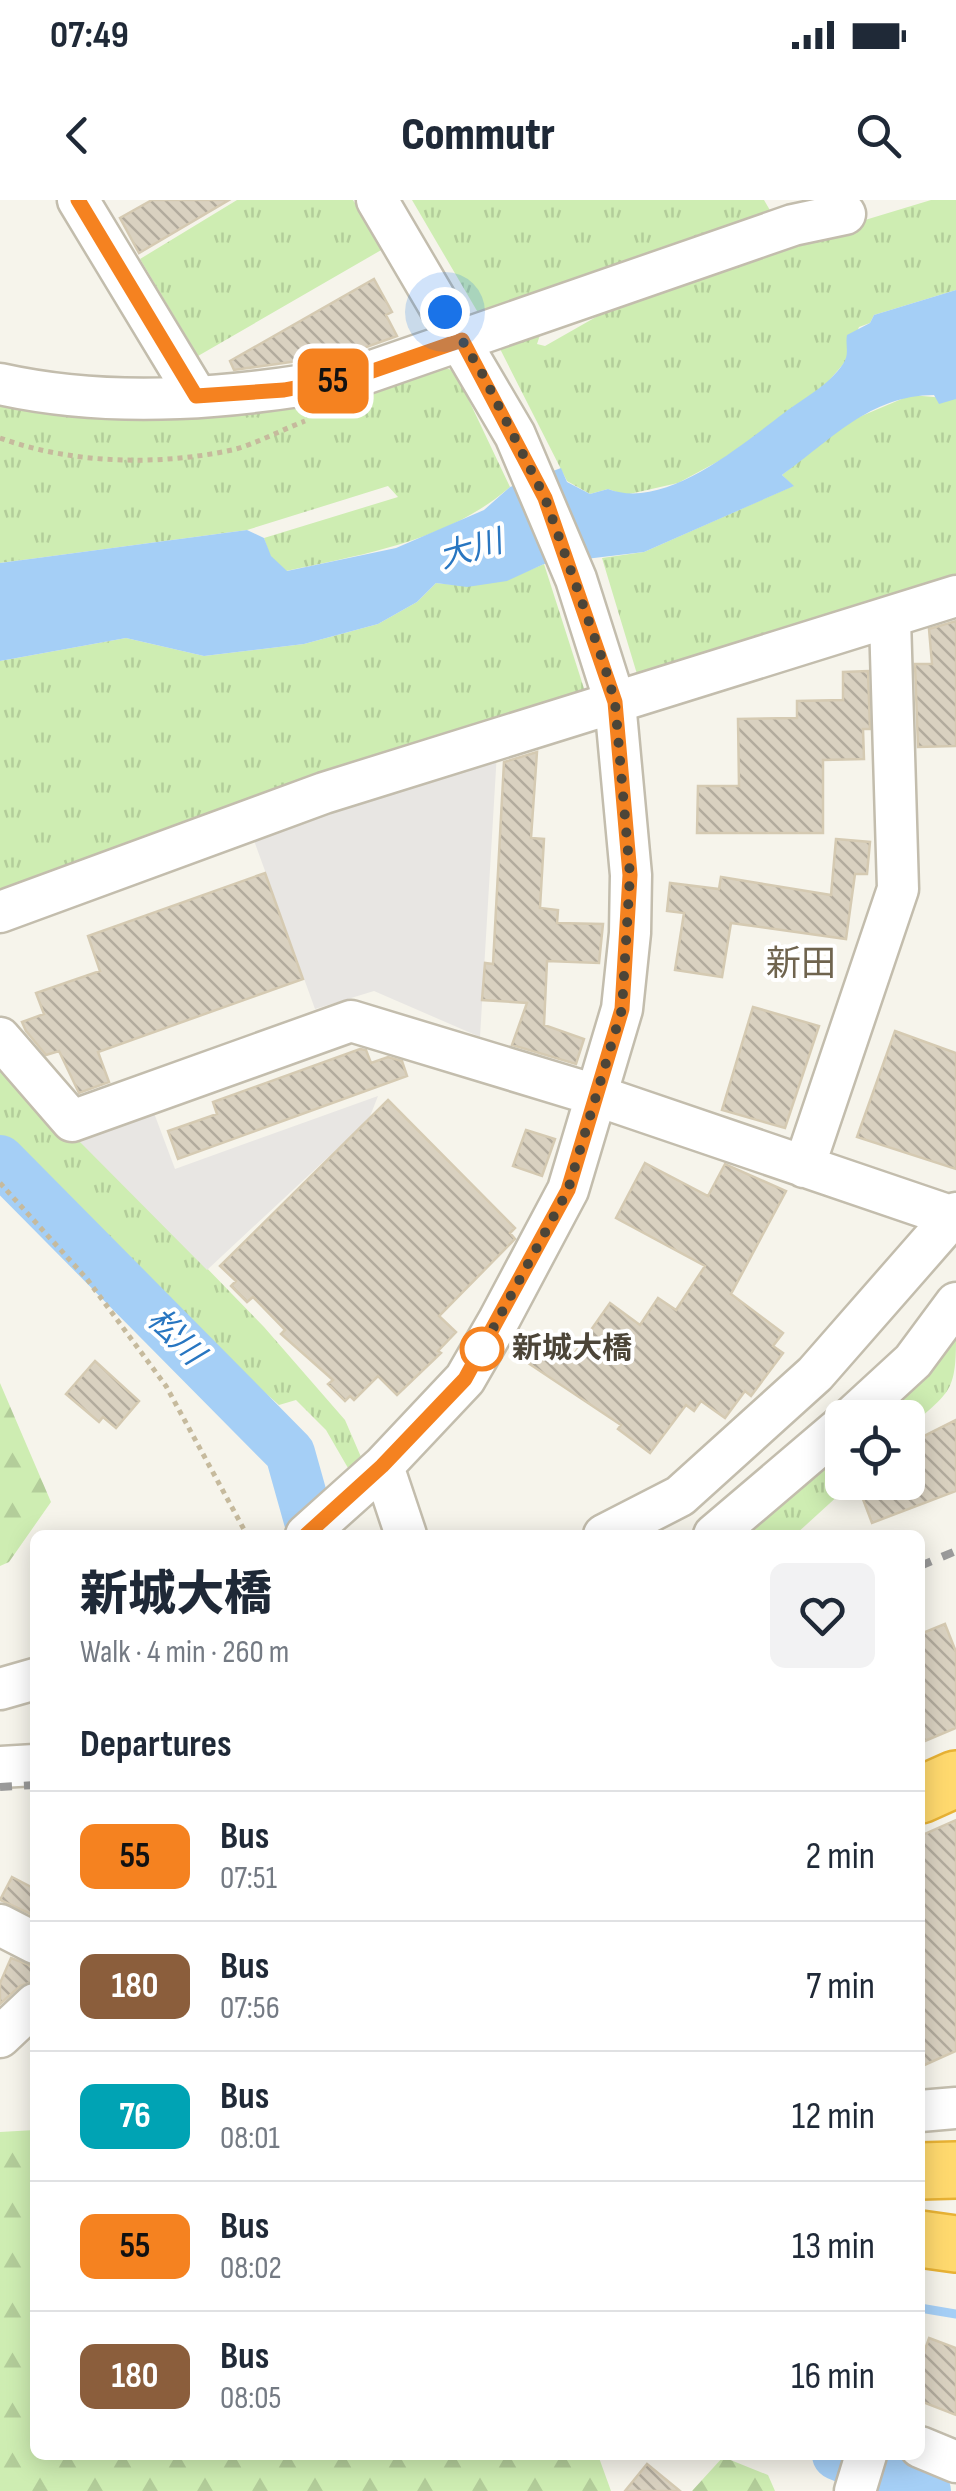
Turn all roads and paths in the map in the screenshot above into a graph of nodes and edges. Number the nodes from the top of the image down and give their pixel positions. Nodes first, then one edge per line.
1 (78, 200) edge
2 (377, 200) edge
3 (785, 213) edge
4 (846, 214) dead end
5 (462, 340) junction
6 (358, 376) junction
7 (0, 384) edge
8 (196, 396) junction
9 (0, 438) edge
10 (956, 596) edge
11 (890, 619) junction
12 (615, 702) junction
13 (0, 912) edge
14 (0, 1038) edge
15 (595, 1095) junction
16 (804, 1167) junction
17 (0, 1183) edge
18 (955, 1216) edge
19 (956, 1304) edge
20 (871, 1400) edge
21 (825, 1440) edge
22 (382, 1466) junction
23 (244, 1530) edge
24 (312, 1530) edge
25 (404, 1530) edge
26 (614, 1530) edge
27 (720, 1530) edge
28 (30, 1680) edge
29 (0, 1689) edge
30 (30, 1765) edge
31 (0, 1767) edge
32 (956, 1780) edge
33 (925, 1793) edge
34 (0, 1925) edge
35 (30, 1940) edge
36 (30, 2009) edge
37 (0, 2037) edge
38 (956, 2108) edge
39 (925, 2110) edge
40 (956, 2170) edge
41 (925, 2171) edge
42 (925, 2207) edge
43 (956, 2209) edge
44 (925, 2239) edge
45 (956, 2244) edge
46 (925, 2449) edge
47 (864, 2460) edge
48 (956, 2462) edge
49 (855, 2491) edge

1 - 8 street
2 - 5 street
3 - 4 street
3 - 5 street
5 - 6 street
5 - 12 street
6 - 8 street
6 - 9 path
7 - 8 street
10 - 11 street
11 - 12 street
11 - 16 street
12 - 13 street
12 - 15 street
14 - 15 street
15 - 16 street
15 - 22 street
16 - 18 street
17 - 23 path
18 - 26 street
19 - 20 street
21 - 27 street
22 - 24 street
22 - 25 street
28 - 29 street
30 - 31 street
32 - 33 highway
34 - 35 street
36 - 37 street
38 - 39 street
40 - 41 highway
42 - 43 highway
44 - 45 highway
46 - 48 street
47 - 49 street

